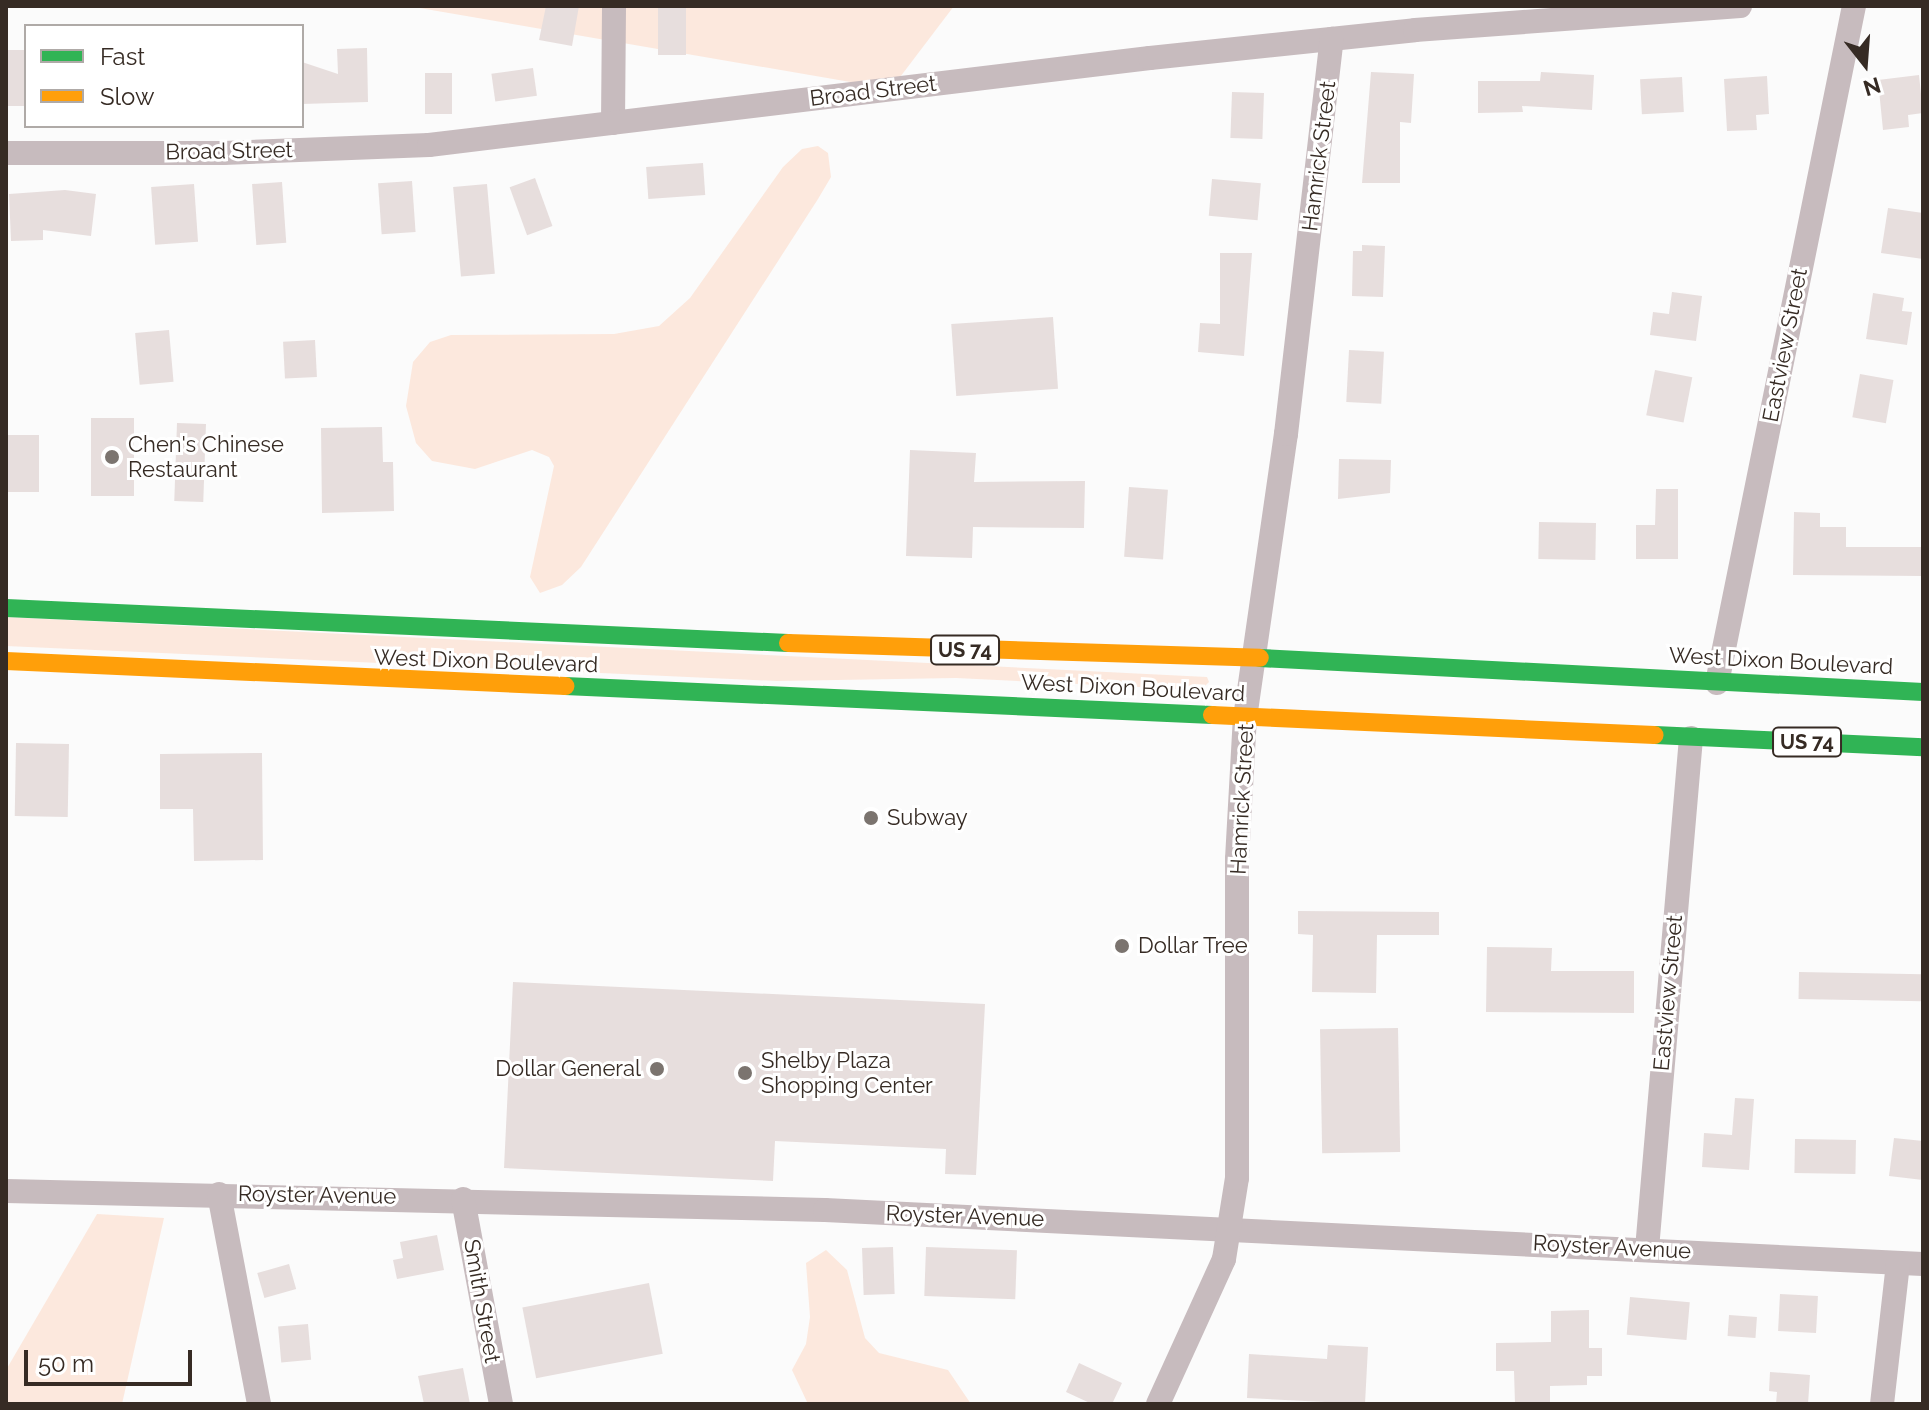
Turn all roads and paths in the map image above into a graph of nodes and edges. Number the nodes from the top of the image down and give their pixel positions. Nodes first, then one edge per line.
1 (614, 6) edge
2 (1740, 6) edge
3 (1854, 6) edge
4 (1332, 39) junction
5 (613, 123) junction
6 (6, 153) edge
7 (6, 608) edge
8 (1253, 658) junction
9 (6, 661) edge
10 (1717, 683) junction
11 (1923, 692) edge
12 (1245, 718) junction
13 (1691, 738) junction
14 (1923, 747) edge
15 (6, 1191) edge
16 (219, 1194) junction
17 (463, 1199) junction
18 (1231, 1226) junction
19 (1647, 1249) junction
20 (1898, 1263) junction
21 (1923, 1264) edge
22 (259, 1404) edge
23 (501, 1404) edge
24 (1158, 1404) edge
25 (1882, 1404) edge

1 - 5 street
2 - 4 street, Broad Street
3 - 10 street, Eastview Street
4 - 5 street, Broad Street
4 - 8 street, Hamrick Street
5 - 6 street, Broad Street
7 - 8 highway, West Dixon Boulevard / US 74
8 - 10 highway, West Dixon Boulevard / US 74
8 - 12 street, Hamrick Street
9 - 12 highway, West Dixon Boulevard / US 74
10 - 11 highway, West Dixon Boulevard / US 74
12 - 13 highway, West Dixon Boulevard / US 74
12 - 18 street, Hamrick Street
13 - 14 highway, West Dixon Boulevard / US 74
13 - 19 street, Eastview Street
15 - 16 street, Royster Avenue
16 - 17 street, Royster Avenue
16 - 22 street
17 - 18 street, Royster Avenue
17 - 23 street, Smith Street
18 - 19 street, Royster Avenue
18 - 24 street, Hamrick Street
19 - 20 street, Royster Avenue
20 - 21 street, Royster Avenue
20 - 25 street

